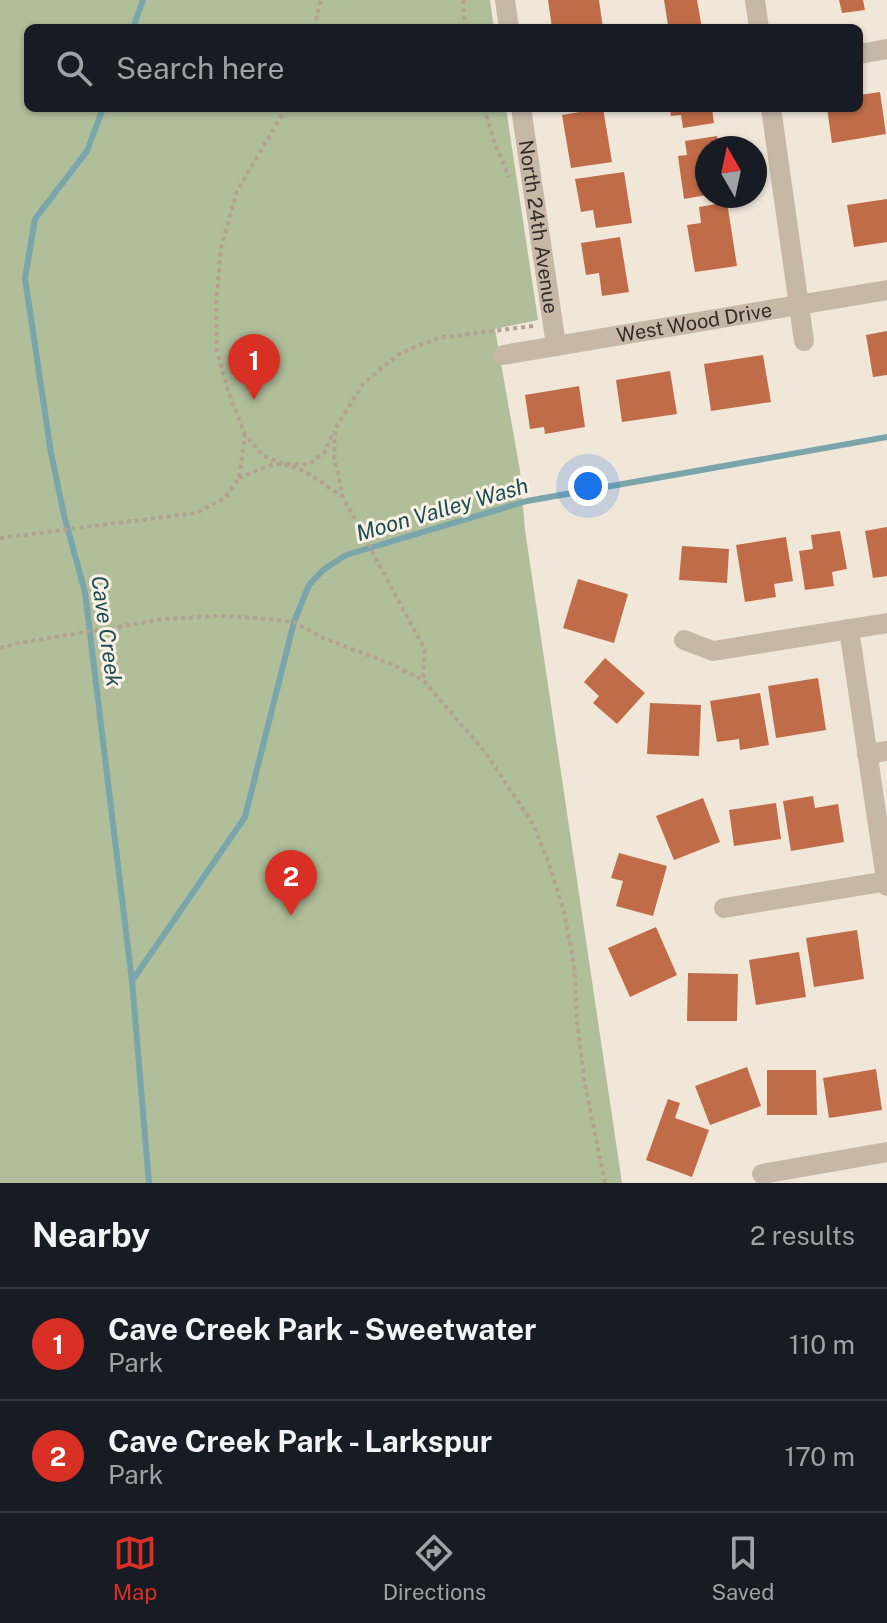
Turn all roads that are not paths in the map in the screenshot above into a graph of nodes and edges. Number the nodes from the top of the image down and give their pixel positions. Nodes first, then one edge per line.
1 (505, 0) edge
2 (755, 0) edge
3 (508, 24) edge
4 (758, 24) edge
5 (887, 49) edge
6 (863, 53) edge
7 (522, 112) edge
8 (772, 112) edge
9 (887, 290) edge
10 (798, 305) junction
11 (804, 341) dead end
12 (556, 345) junction
13 (503, 355) dead end
14 (887, 623) edge
15 (849, 629) junction
16 (684, 640) dead end
17 (877, 752) edge
18 (887, 883) edge
19 (724, 908) dead end
20 (887, 1152) edge
21 (762, 1174) dead end

1 - 3 street
2 - 4 street
5 - 6 street
7 - 12 street, North 24th Avenue
8 - 10 street
9 - 10 street, West Wood Drive
10 - 11 street
10 - 12 street, West Wood Drive
12 - 13 street, West Wood Drive
14 - 15 street
15 - 16 street
15 - 17 street
17 - 18 street
18 - 19 street
20 - 21 street

